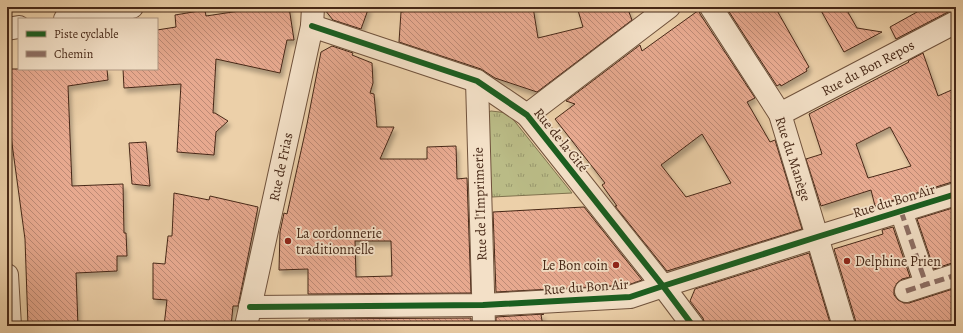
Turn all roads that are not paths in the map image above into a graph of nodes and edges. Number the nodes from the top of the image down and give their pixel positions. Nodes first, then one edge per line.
1 (132, 7) edge
2 (669, 7) edge
3 (711, 7) edge
4 (313, 16) edge
5 (71, 18) edge
6 (956, 22) edge
7 (18, 27) edge
8 (7, 29) edge
9 (477, 81) junction
10 (780, 114) junction
11 (527, 115) junction
12 (956, 194) edge
13 (901, 211) junction
14 (817, 237) junction
15 (7, 275) edge
16 (956, 275) edge
17 (663, 286) junction
18 (483, 315) edge
19 (248, 317) edge
20 (10, 326) edge
21 (693, 326) edge
22 (844, 326) edge

1 - 5 street
2 - 11 street
3 - 10 street, Rue du Manège
4 - 9 street, Rue de la Cité
4 - 19 street, Rue de Frias
6 - 10 street, Rue du Bon Repos
7 - 8 street
9 - 11 street, Rue de la Cité
9 - 18 street, Rue de l'Imprimerie
10 - 14 street, Rue du Manège
11 - 17 street, Rue de la Cité
12 - 13 street, Rue du Bon Air
13 - 14 street, Rue du Bon Air
13 - 16 street
14 - 17 street, Rue du Bon Air
14 - 22 street, Rue du Manège
15 - 20 street
17 - 18 street, Rue du Bon Air
17 - 21 street, Rue de la Cité
18 - 19 street, Rue du Bon Air

